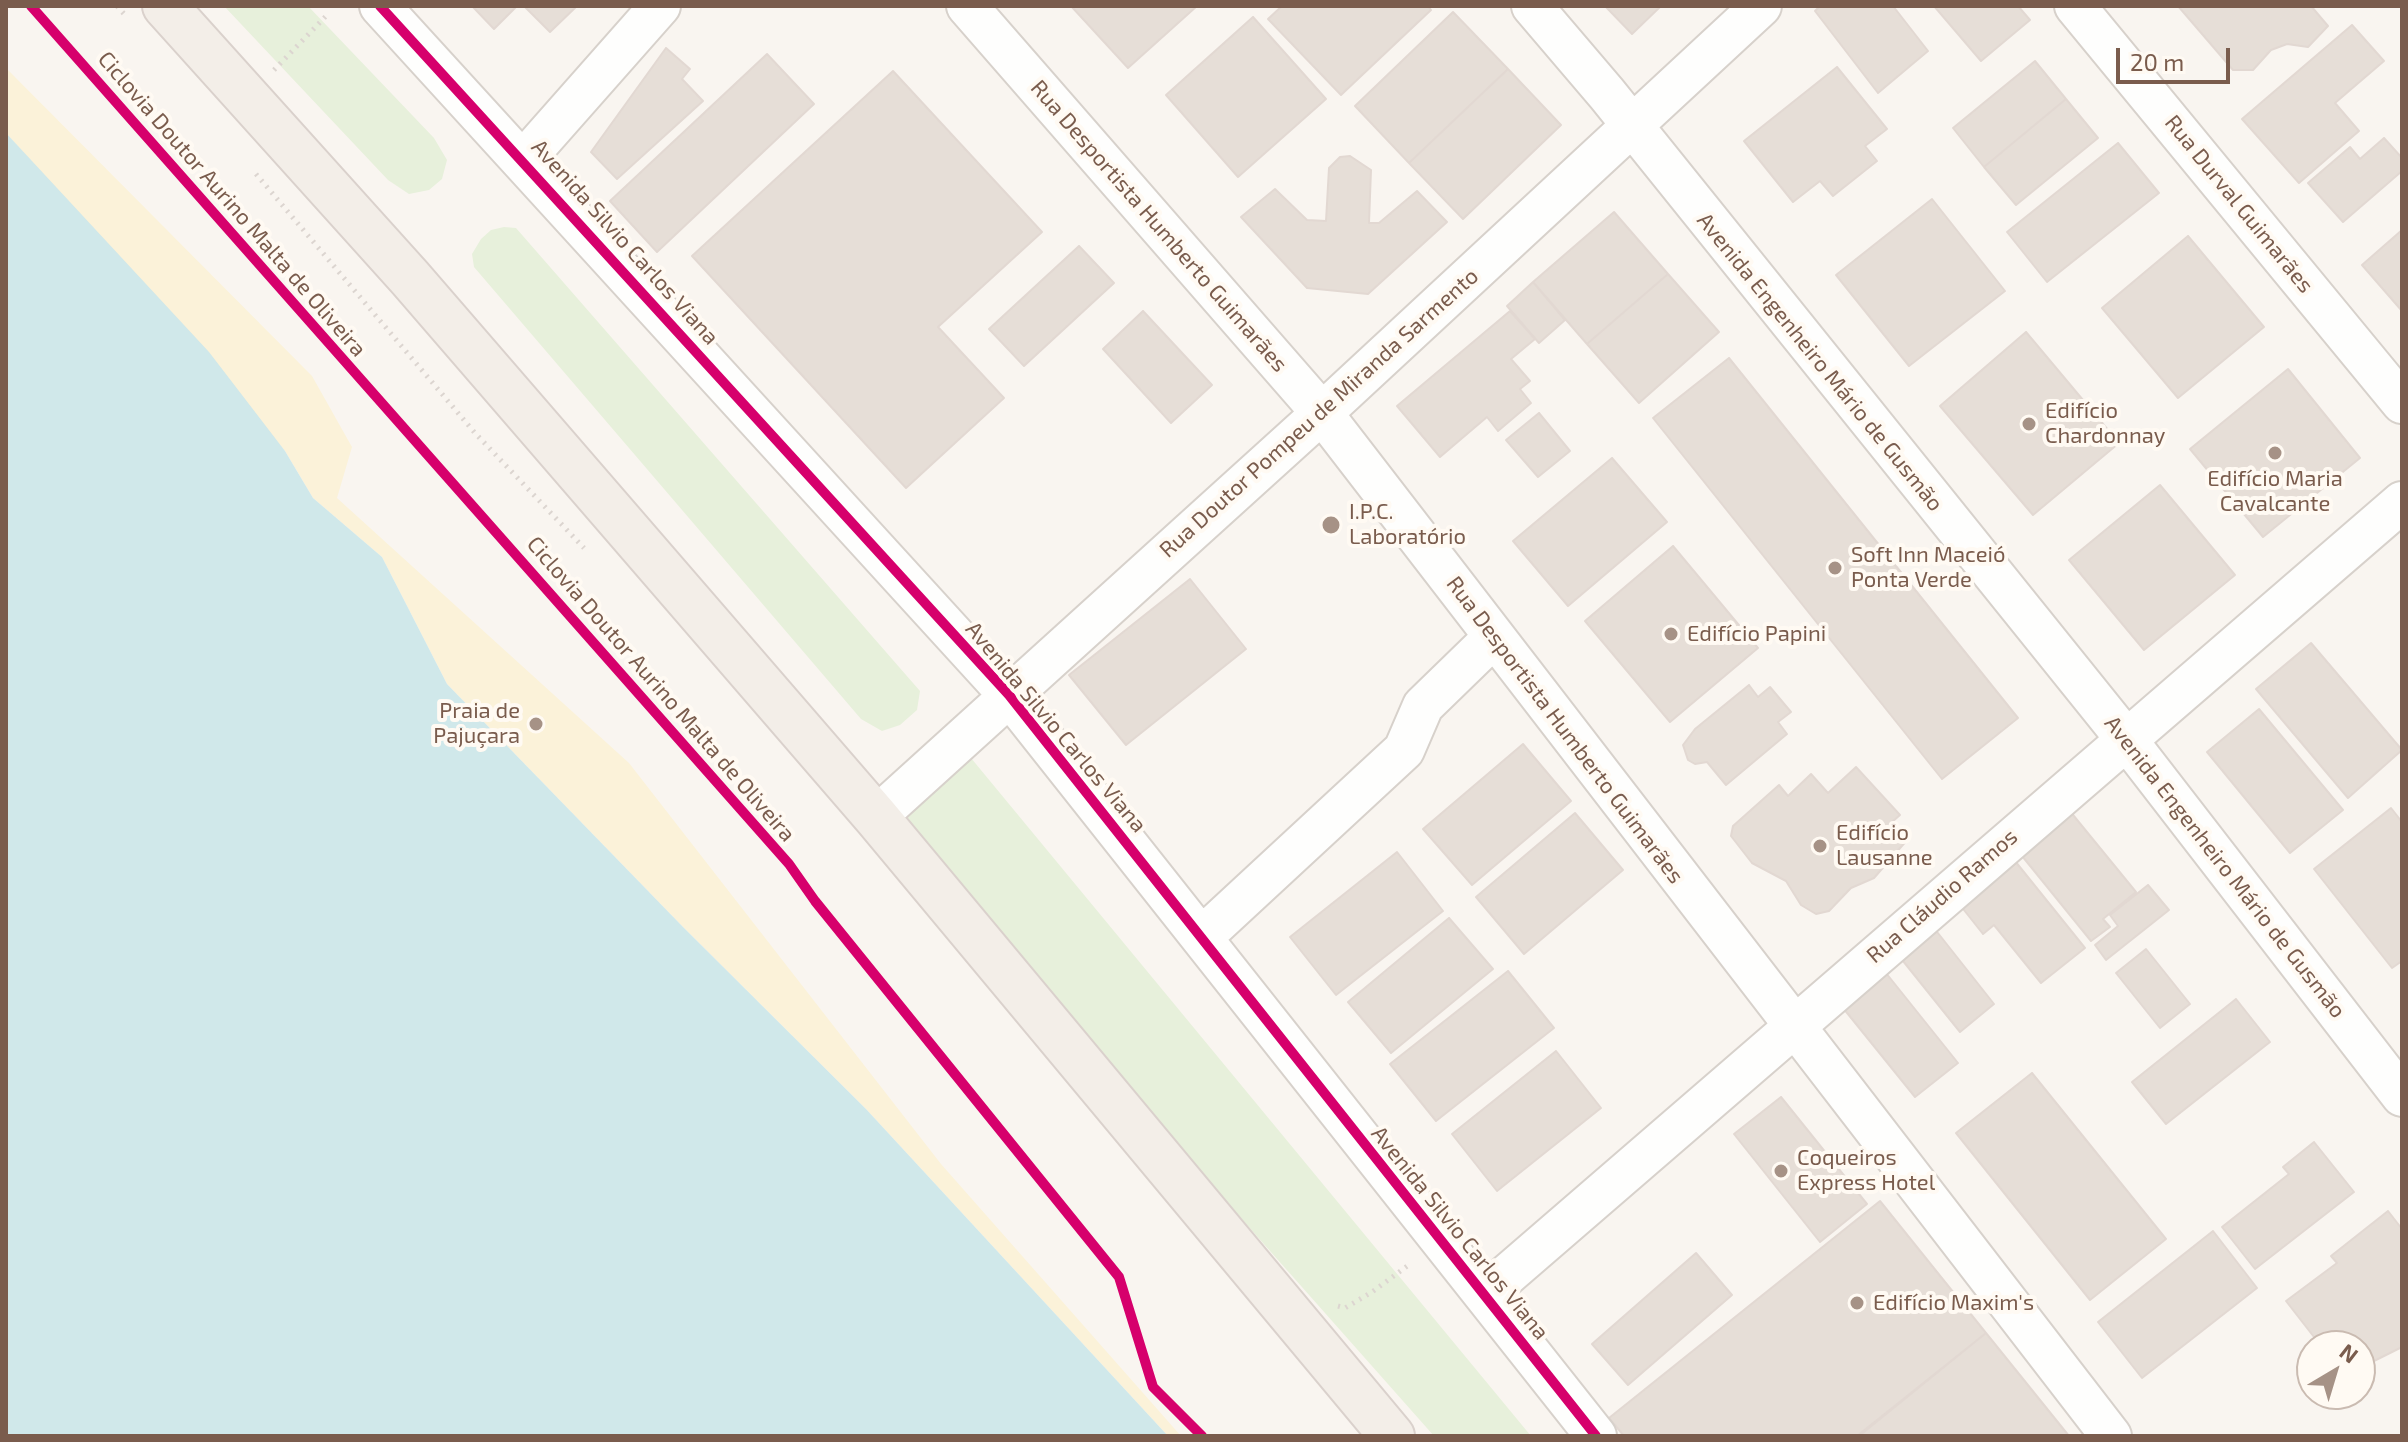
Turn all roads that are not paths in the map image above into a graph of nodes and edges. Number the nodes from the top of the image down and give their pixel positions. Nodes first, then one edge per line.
1 (165, 6) edge
2 (380, 6) edge
3 (660, 6) edge
4 (967, 6) edge
5 (1532, 6) edge
6 (1761, 6) edge
7 (2075, 6) edge
8 (1631, 127) junction
9 (524, 160) junction
10 (2402, 403) edge
11 (1322, 413) junction
12 (2402, 502) edge
13 (1494, 637) junction
14 (1009, 695) junction
15 (2126, 739) junction
16 (876, 817) junction
17 (1202, 937) junction
18 (1791, 1026) junction
19 (2402, 1096) edge
20 (1485, 1294) junction
21 (1392, 1436) edge
22 (1596, 1436) edge
23 (2111, 1436) edge

1 - 16 main road
2 - 9 street, Avenida Silvio Carlos Viana
3 - 9 street
4 - 11 street, Rua Desportista Humberto Guimarães
5 - 8 street, Avenida Engenheiro Mário de Gusmão
6 - 8 street, Rua Doutor Pompeu de Miranda Sarmento
7 - 10 street, Rua Durval Guimarães
8 - 11 street, Rua Doutor Pompeu de Miranda Sarmento
8 - 15 street, Avenida Engenheiro Mário de Gusmão
9 - 14 street, Avenida Silvio Carlos Viana
11 - 13 street, Rua Desportista Humberto Guimarães
11 - 14 street, Rua Doutor Pompeu de Miranda Sarmento
12 - 15 street, Rua Cláudio Ramos
13 - 17 street
13 - 18 street, Rua Desportista Humberto Guimarães
14 - 16 street, Rua Doutor Pompeu de Miranda Sarmento
14 - 17 street, Avenida Silvio Carlos Viana
15 - 18 street, Rua Cláudio Ramos
15 - 19 street, Avenida Engenheiro Mário de Gusmão
16 - 21 main road
17 - 20 street, Avenida Silvio Carlos Viana
18 - 20 street, Rua Cláudio Ramos
18 - 23 street, Rua Desportista Humberto Guimarães
20 - 22 street, Avenida Silvio Carlos Viana

